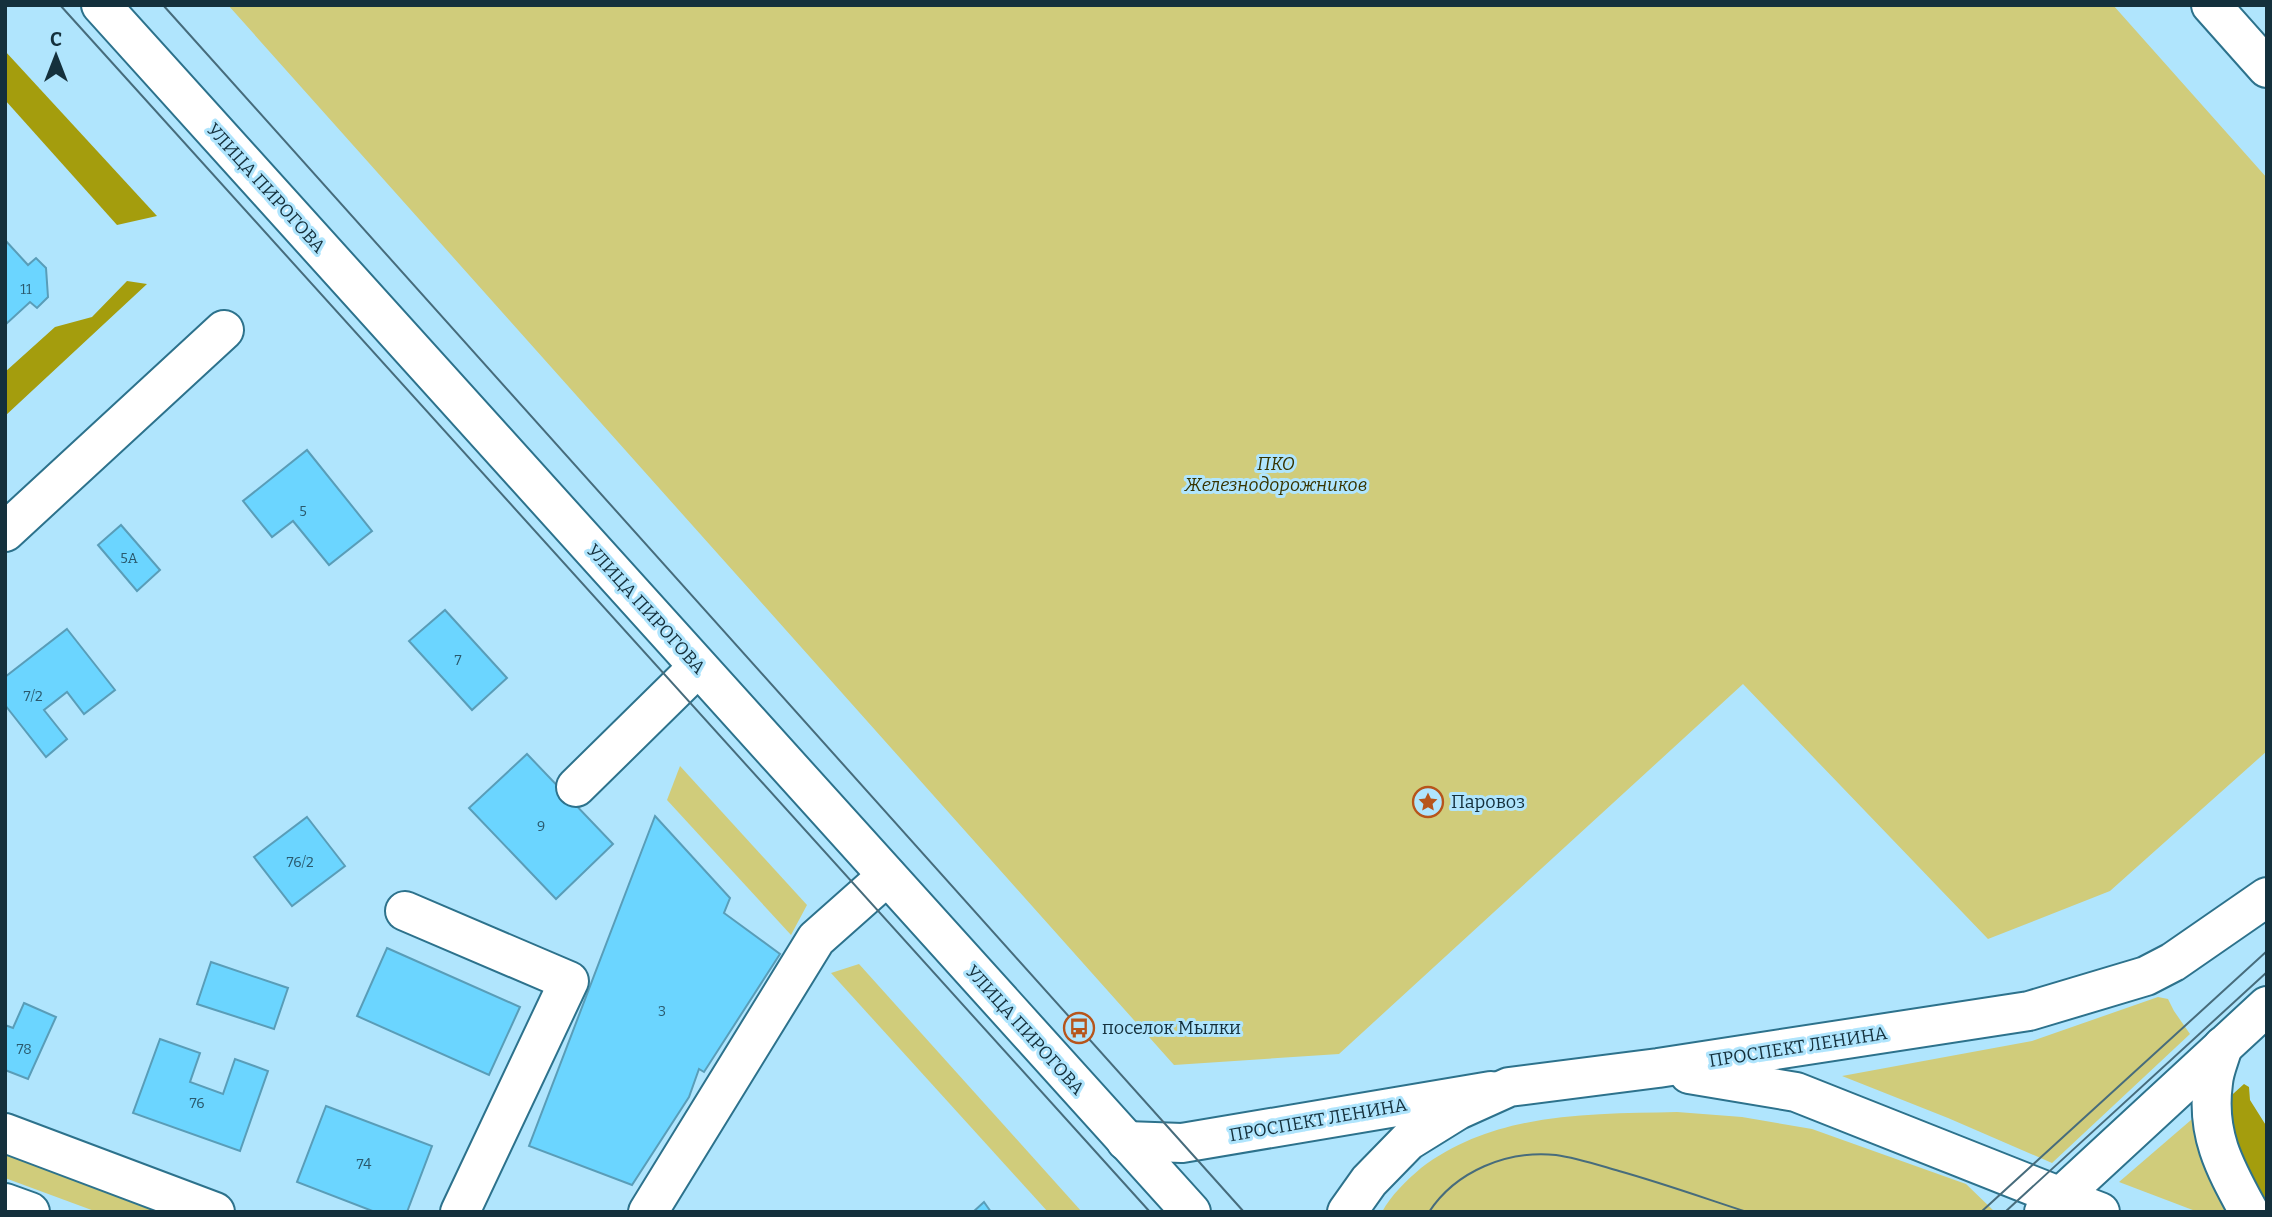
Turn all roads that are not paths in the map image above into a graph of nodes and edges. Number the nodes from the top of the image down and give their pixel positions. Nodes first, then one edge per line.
1 (101, 5) edge
2 (2211, 5) edge
3 (2267, 68) edge
4 (224, 330) dead end
5 (5, 532) edge
6 (698, 667) junction
7 (576, 787) dead end
8 (887, 876) junction
9 (2267, 897) edge
10 (405, 911) dead end
11 (2267, 1006) edge
12 (2223, 1046) junction
13 (1658, 1068) junction
14 (1509, 1087) junction
15 (5, 1133) edge
16 (1126, 1141) junction
17 (5, 1203) edge
18 (2053, 1204) edge
19 (30, 1212) edge
20 (215, 1212) edge
21 (460, 1212) edge
22 (648, 1212) edge
23 (1191, 1212) edge
24 (1347, 1212) edge
25 (2100, 1212) edge
26 (2249, 1212) edge

1 - 6 main road, УЛИЦА ПИРОГОВА
2 - 3 main road
4 - 5 main road
6 - 7 main road
6 - 8 main road, УЛИЦА ПИРОГОВА
8 - 16 main road, УЛИЦА ПИРОГОВА
8 - 22 main road
9 - 13 main road, ПРОСПЕКТ ЛЕНИНА
10 - 21 main road
11 - 12 main road
12 - 18 main road
12 - 26 main road
13 - 14 main road, ПРОСПЕКТ ЛЕНИНА
13 - 18 main road
14 - 16 main road, ПРОСПЕКТ ЛЕНИНА
14 - 24 main road, ПРОСПЕКТ ЛЕНИНА
15 - 20 main road
16 - 23 main road, УЛИЦА ПИРОГОВА
17 - 19 main road
18 - 25 main road

